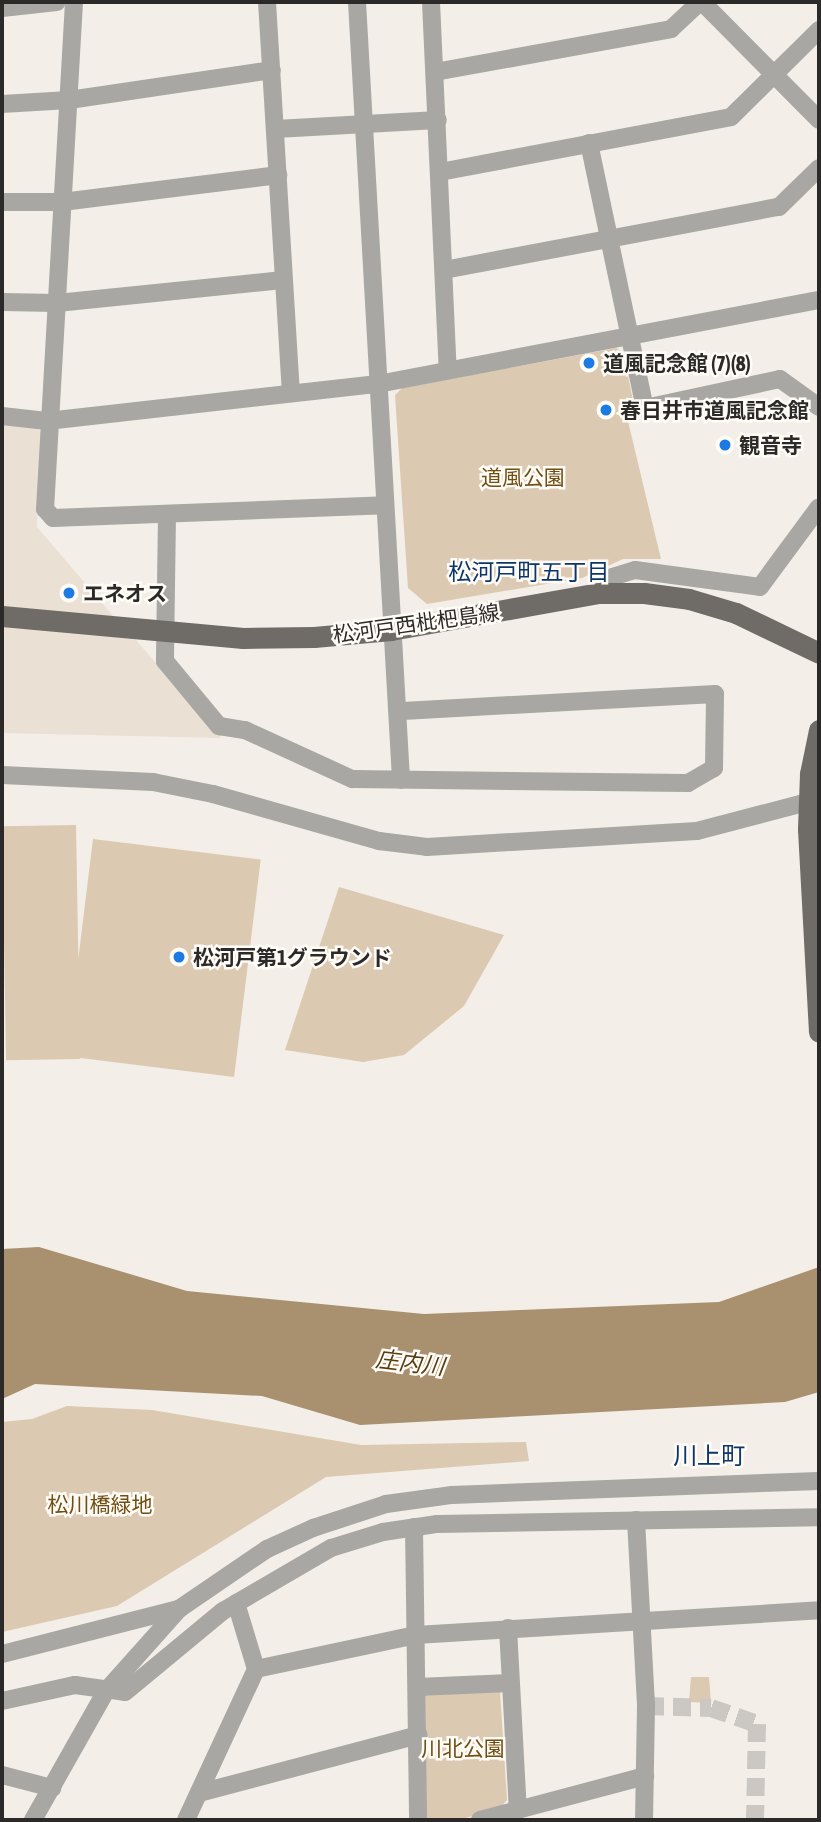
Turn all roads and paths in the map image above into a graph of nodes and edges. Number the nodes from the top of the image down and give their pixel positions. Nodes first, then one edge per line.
1 (57, 2) edge
2 (74, 2) edge
3 (267, 2) edge
4 (357, 2) edge
5 (431, 2) edge
6 (701, 2) edge
7 (2, 8) edge
8 (819, 30) edge
9 (272, 70) junction
10 (435, 72) junction
11 (775, 75) junction
12 (69, 100) junction
13 (2, 104) edge
14 (438, 120) junction
15 (819, 120) edge
16 (364, 125) junction
17 (276, 129) junction
18 (589, 143) junction
19 (819, 168) edge
20 (440, 172) junction
21 (278, 175) junction
22 (2, 202) edge
23 (62, 202) junction
24 (607, 239) junction
25 (444, 270) junction
26 (283, 280) junction
27 (819, 300) edge
28 (2, 302) edge
29 (57, 303) junction
30 (629, 336) junction
31 (448, 371) junction
32 (378, 384) junction
33 (290, 393) junction
34 (819, 407) edge
35 (2, 416) edge
36 (47, 421) junction
37 (386, 505) junction
38 (819, 507) edge
39 (167, 514) junction
40 (605, 593) junction
41 (2, 615) edge
42 (165, 630) junction
43 (391, 630) junction
44 (819, 653) edge
45 (398, 711) junction
46 (819, 730) edge
47 (2, 775) edge
48 (401, 780) junction
49 (814, 800) edge
50 (819, 1032) edge
51 (819, 1481) edge
52 (819, 1517) edge
53 (635, 1520) junction
54 (414, 1527) junction
55 (236, 1603) junction
56 (179, 1609) junction
57 (819, 1610) edge
58 (642, 1621) junction
59 (508, 1628) junction
60 (415, 1635) junction
61 (2, 1654) edge
62 (256, 1669) junction
63 (511, 1683) junction
64 (417, 1687) junction
65 (106, 1691) junction
66 (2, 1700) edge
67 (418, 1735) junction
68 (2, 1775) edge
69 (645, 1776) junction
70 (52, 1788) junction
71 (199, 1793) junction
72 (518, 1810) junction
73 (33, 1820) edge
74 (186, 1820) edge
75 (418, 1820) edge
76 (480, 1820) edge
77 (644, 1820) edge

1 - 7 street
2 - 12 street
3 - 9 street
4 - 16 street
5 - 10 street
6 - 10 street
6 - 11 street
8 - 11 street
9 - 12 street
9 - 17 street
10 - 14 street
11 - 15 street
11 - 18 street
12 - 13 street
12 - 23 street
14 - 16 street
14 - 20 street
16 - 17 street
16 - 32 street
17 - 21 street
18 - 20 street
18 - 24 street
19 - 24 street
20 - 25 street
21 - 23 street
21 - 26 street
22 - 23 street
23 - 29 street
24 - 25 street
24 - 30 street
25 - 31 street
26 - 29 street
26 - 33 street
27 - 30 street
28 - 29 street
29 - 36 street
30 - 31 street
30 - 34 street
31 - 32 street
32 - 33 street
32 - 37 street
33 - 36 street
35 - 36 street
36 - 39 street
37 - 39 street
37 - 43 street
38 - 40 street
39 - 42 street
40 - 43 main road, 松河戸西枇杷島線
40 - 44 main road, 松河戸西枇杷島線
41 - 42 main road, 松河戸西枇杷島線
42 - 43 main road, 松河戸西枇杷島線
42 - 48 street
43 - 45 street
45 - 48 street
45 - 48 street
46 - 49 main road
47 - 49 street
49 - 50 main road
51 - 56 street
52 - 53 street
53 - 54 street
53 - 58 street
54 - 55 street
54 - 60 street
55 - 62 street
55 - 65 street
56 - 61 street
56 - 65 street
57 - 58 street
58 - 59 street
58 - 69 street
59 - 60 street
59 - 63 street
60 - 62 street
60 - 64 street
62 - 71 street
63 - 64 street
63 - 72 street
64 - 67 street
65 - 66 street
65 - 70 street
67 - 71 street
67 - 75 street
68 - 70 street
69 - 72 street
69 - 77 street
70 - 73 street
71 - 74 street
72 - 76 street

